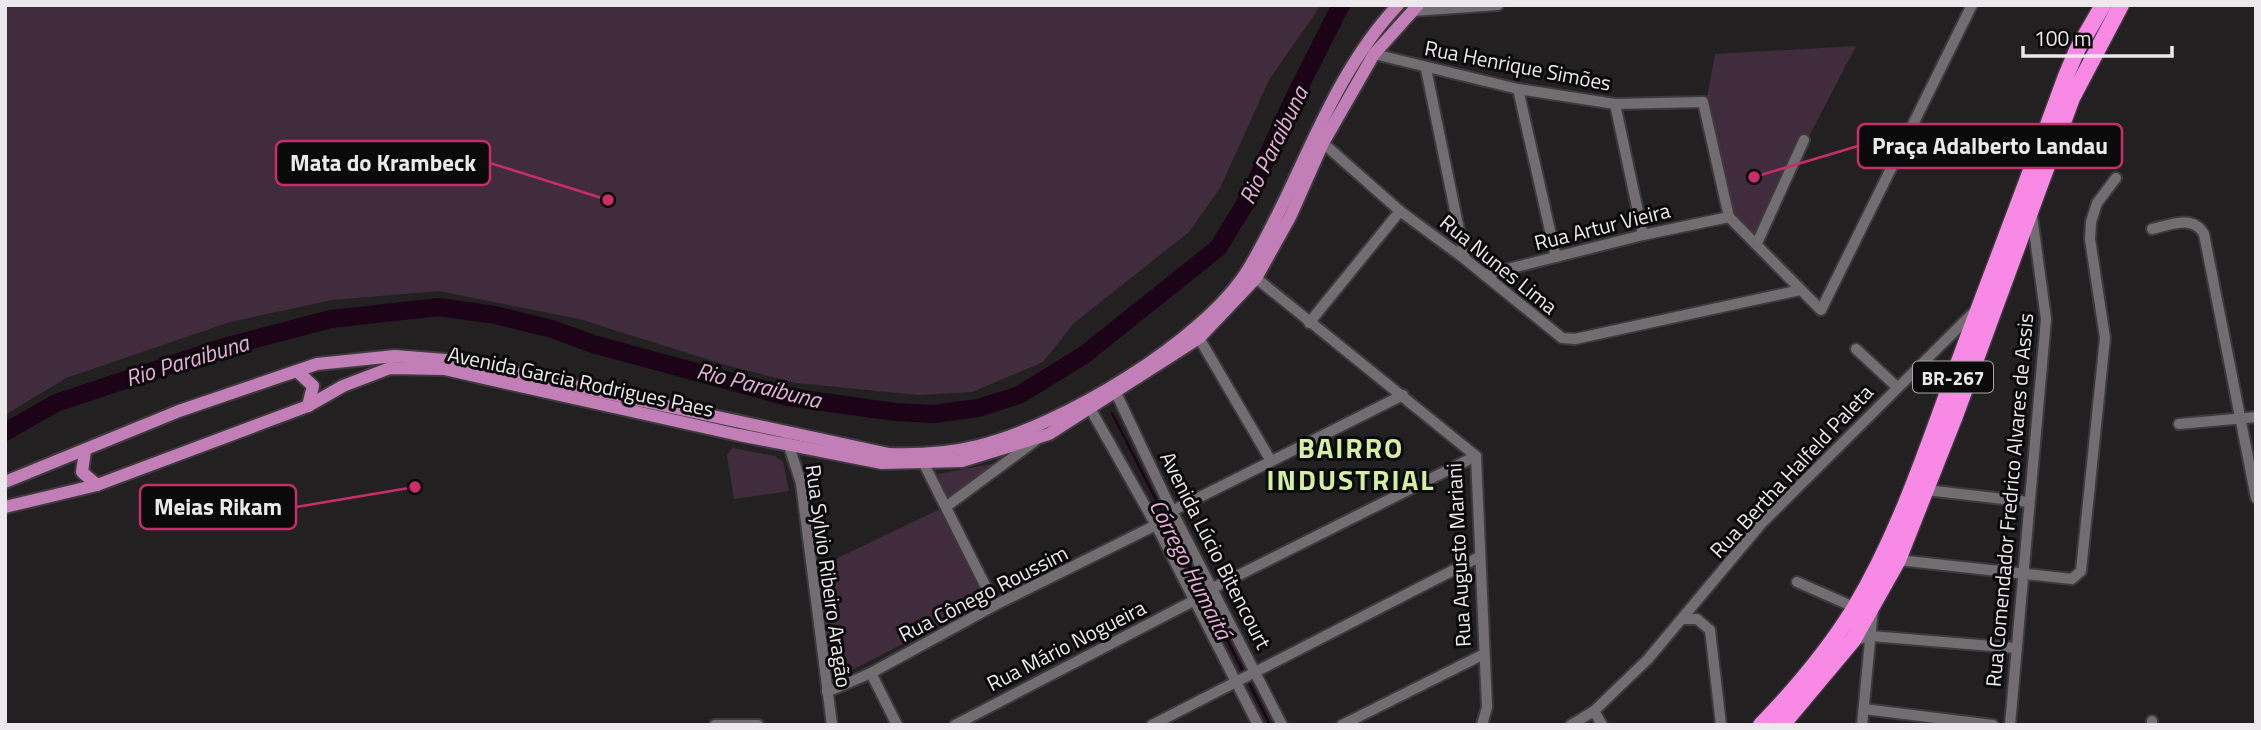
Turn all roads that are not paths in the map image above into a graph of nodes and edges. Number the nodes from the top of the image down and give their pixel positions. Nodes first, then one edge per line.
1 (1398, 5) edge
2 (1498, 5) edge
3 (1972, 5) edge
4 (2104, 5) edge
5 (2121, 5) edge
6 (1441, 6) edge
7 (1415, 8) edge
8 (1374, 54) junction
9 (1426, 69) junction
10 (1518, 89) junction
11 (1615, 104) junction
12 (1319, 140) junction
13 (1804, 140) dead end
14 (2116, 178) dead end
15 (1400, 211) junction
16 (1280, 212) junction
17 (1729, 217) junction
18 (2152, 229) dead end
19 (2028, 231) junction
20 (1643, 234) junction
21 (1757, 243) junction
22 (1556, 257) junction
23 (1465, 259) junction
24 (1484, 275) junction
25 (1256, 278) junction
26 (1800, 290) junction
27 (1981, 304) junction
28 (1309, 323) junction
29 (1199, 338) junction
30 (1856, 349) dead end
31 (297, 371) junction
32 (1131, 373) junction
33 (1897, 387) junction
34 (1116, 393) junction
35 (1403, 395) junction
36 (308, 406) junction
37 (1091, 410) junction
38 (2256, 417) edge
39 (2238, 419) junction
40 (2179, 425) dead end
41 (1041, 436) junction
42 (787, 439) junction
43 (958, 450) junction
44 (85, 451) junction
45 (1476, 456) junction
46 (1271, 461) junction
47 (924, 464) junction
48 (5, 482) edge
49 (97, 485) junction
50 (1926, 490) junction
51 (2256, 498) edge
52 (2029, 502) junction
53 (947, 506) junction
54 (5, 508) edge
55 (1172, 511) junction
56 (1156, 525) junction
57 (1479, 557) junction
58 (1898, 560) junction
59 (2023, 575) junction
60 (1797, 582) dead end
61 (1213, 588) junction
62 (1195, 600) junction
63 (995, 605) junction
64 (1854, 607) junction
65 (1873, 608) junction
66 (1684, 619) junction
67 (1871, 636) junction
68 (1853, 640) junction
69 (2017, 648) junction
70 (1482, 655) junction
71 (1253, 672) junction
72 (871, 673) junction
73 (1238, 680) junction
74 (827, 692) junction
75 (1864, 709) junction
76 (1594, 711) junction
77 (1483, 724) edge
78 (715, 725) edge
79 (758, 725) edge
80 (832, 725) edge
81 (897, 725) edge
82 (954, 725) edge
83 (1152, 725) edge
84 (1258, 725) edge
85 (1282, 725) edge
86 (1342, 725) edge
87 (1572, 725) edge
88 (1602, 725) edge
89 (1721, 725) edge
90 (1761, 725) edge
91 (1782, 725) edge
92 (1862, 725) edge
93 (1993, 725) edge
94 (2010, 725) edge

1 - 12 main road
2 - 6 street
3 - 26 street
4 - 27 highway, BR-267
5 - 19 highway, BR-267
6 - 7 street
7 - 8 main road
8 - 9 street, Rua Henrique Simões
8 - 12 main road
9 - 10 street, Rua Henrique Simões
9 - 23 street
10 - 11 street, Rua Henrique Simões
10 - 22 street
11 - 17 street, Rua Henrique Simões
11 - 20 street
12 - 15 street, Rua Nunes Lima
12 - 16 main road, Avenida Garcia Rodrigues Paes
12 - 25 main road, Avenida Garcia Rodrigues Paes
13 - 21 street
14 - 59 street
15 - 23 street, Rua Nunes Lima
15 - 28 street
16 - 25 main road
16 - 32 main road, Avenida Garcia Rodrigues Paes
17 - 20 street, Rua Artur Vieira
17 - 21 street
18 - 39 street
19 - 50 highway, BR-267
19 - 52 street, Rua Comendador Fredrico Alvares de Assis
20 - 22 street, Rua Artur Vieira
21 - 26 street
22 - 24 street, Rua Artur Vieira
23 - 24 street, Rua Nunes Lima
24 - 26 street, Rua Nunes Lima
25 - 28 street, Rua Augusto Mariani
25 - 29 main road, Avenida Garcia Rodrigues Paes
27 - 33 street, Rua Bertha Halfeld Paleta
27 - 64 highway, BR-267
28 - 35 street, Rua Augusto Mariani
29 - 34 main road, Avenida Garcia Rodrigues Paes
29 - 46 street
30 - 33 street
31 - 36 main road
31 - 42 main road, Avenida Garcia Rodrigues Paes
31 - 44 main road, Avenida Garcia Rodrigues Paes
32 - 37 main road
32 - 43 main road, Avenida Garcia Rodrigues Paes
33 - 66 street, Rua Bertha Halfeld Paleta
34 - 37 main road, Avenida Garcia Rodrigues Paes
34 - 55 street, Avenida Lúcio Bitencourt
35 - 45 street, Rua Augusto Mariani
35 - 46 street
36 - 42 main road, Avenida Garcia Rodrigues Paes
36 - 49 main road, Avenida Garcia Rodrigues Paes
37 - 41 main road, Avenida Garcia Rodrigues Paes
37 - 56 street, Avenida Lúcio Bitencourt
38 - 39 street
39 - 40 street
39 - 51 street
41 - 47 main road, Avenida Garcia Rodrigues Paes
41 - 53 street, Avenida Garcia Rodrigues Paes
42 - 43 main road, Avenida Garcia Rodrigues Paes
42 - 47 main road, Avenida Garcia Rodrigues Paes
42 - 74 street, Rua Sylvio Ribeiro Aragão
43 - 47 main road
44 - 48 main road, Avenida Garcia Rodrigues Paes
44 - 49 main road
45 - 57 street, Rua Augusto Mariani
45 - 61 street
46 - 55 street
47 - 53 street
49 - 54 main road, Avenida Garcia Rodrigues Paes
50 - 52 street
50 - 58 highway, BR-267
52 - 59 street, Rua Comendador Fredrico Alvares de Assis
53 - 63 street
55 - 61 street, Avenida Lúcio Bitencourt
56 - 62 street, Avenida Lúcio Bitencourt
56 - 63 street, Rua Cônego Roussim
57 - 70 street, Rua Augusto Mariani
57 - 71 street
58 - 59 street
58 - 65 highway, BR-267
59 - 69 street, Rua Comendador Fredrico Alvares de Assis
60 - 64 street
61 - 71 street, Avenida Lúcio Bitencourt
62 - 73 street, Avenida Lúcio Bitencourt
62 - 82 street, Rua Mário Nogueira
63 - 72 street, Rua Cônego Roussim
64 - 90 highway, BR-267
65 - 67 street
65 - 68 highway, BR-267
66 - 76 street, Rua Bertha Halfeld Paleta
66 - 89 street
67 - 68 street
67 - 69 street
67 - 75 street
68 - 91 highway, BR-267
69 - 94 street, Rua Comendador Fredrico Alvares de Assis
70 - 77 street, Rua Augusto Mariani
70 - 86 street
71 - 73 street
71 - 85 street, Avenida Lúcio Bitencourt
72 - 74 street, Rua Cônego Roussim
72 - 81 street
73 - 83 street
73 - 84 street, Avenida Lúcio Bitencourt
74 - 80 street, Rua Sylvio Ribeiro Aragão
75 - 92 street
75 - 93 street
76 - 87 street, Rua Bertha Halfeld Paleta
76 - 88 street
78 - 79 street

